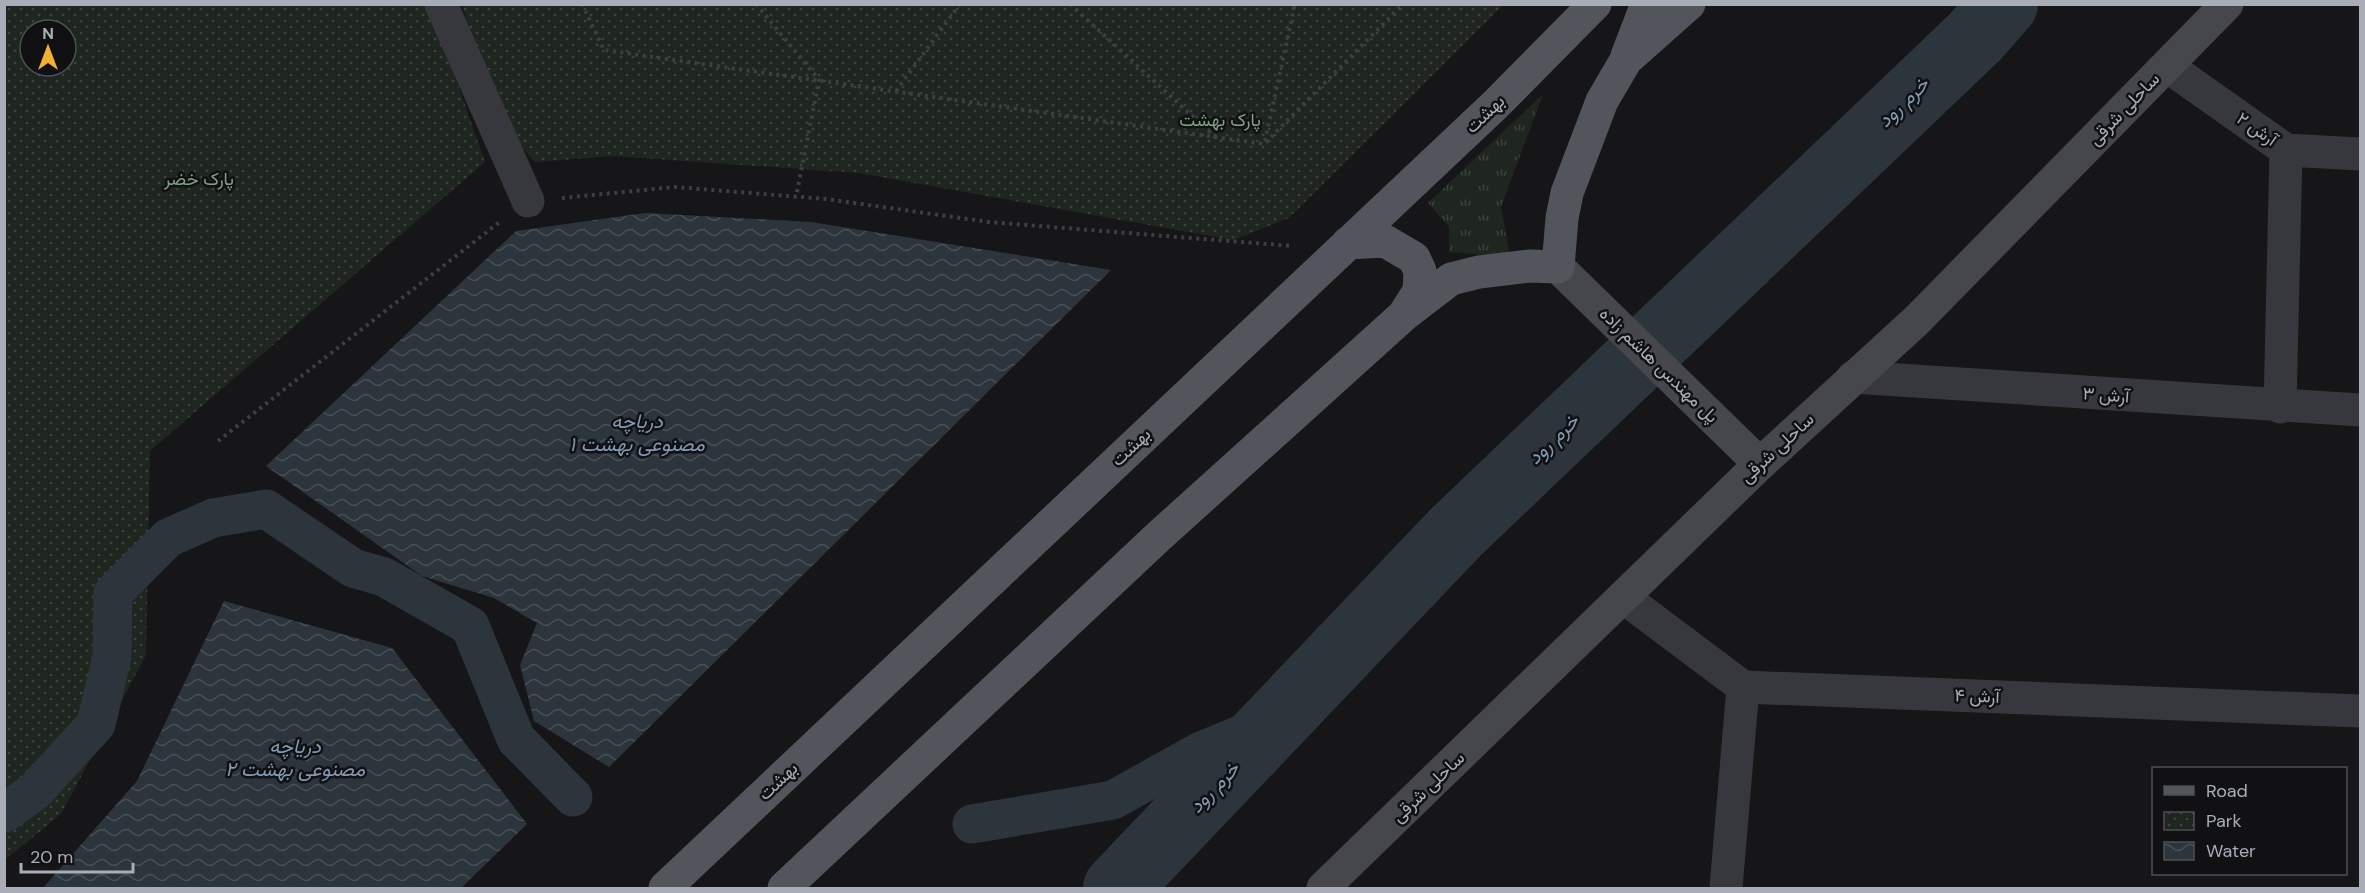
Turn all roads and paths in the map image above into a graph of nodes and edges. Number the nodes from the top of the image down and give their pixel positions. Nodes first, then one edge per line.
1 (441, 4) edge
2 (582, 4) edge
3 (756, 4) edge
4 (960, 4) edge
5 (1070, 4) edge
6 (1295, 4) edge
7 (1403, 4) edge
8 (1595, 4) edge
9 (1647, 4) edge
10 (1689, 4) edge
11 (2227, 4) edge
12 (1626, 60) junction
13 (2167, 66) junction
14 (819, 80) junction
15 (896, 91) junction
16 (1215, 137) junction
17 (1264, 144) junction
18 (2286, 150) junction
19 (2361, 154) edge
20 (796, 197) junction
21 (528, 201) junction
22 (1344, 246) junction
23 (1558, 267) junction
24 (1404, 315) junction
25 (1852, 377) junction
26 (2280, 406) junction
27 (2361, 410) edge
28 (218, 441) dead end
29 (1760, 464) junction
30 (1623, 597) junction
31 (1743, 687) junction
32 (2361, 711) edge
33 (665, 888) edge
34 (784, 888) edge
35 (1323, 888) edge
36 (1726, 888) edge

1 - 21 street
2 - 14 path
3 - 14 path
4 - 15 path
5 - 16 path
6 - 17 path
7 - 17 path
8 - 22 main road, بهشت
9 - 12 main road
10 - 12 main road
11 - 13 main road, ساحلی شرقی
12 - 23 main road
13 - 18 street, آرش ۲
13 - 25 main road, ساحلی شرقی
14 - 15 path
14 - 20 path
15 - 16 path
16 - 17 path
18 - 19 street, آرش ۲
18 - 26 street
20 - 21 path
20 - 22 path
21 - 28 path
22 - 24 main road
22 - 33 main road, بهشت
23 - 24 main road
23 - 29 main road, پل مهندس هاشم زاده
24 - 34 main road
25 - 26 street, آرش ۳
25 - 29 main road, ساحلی شرقی
26 - 27 street, آرش ۳
29 - 30 main road, ساحلی شرقی
30 - 31 street
30 - 35 main road, ساحلی شرقی
31 - 32 street, آرش ۴
31 - 36 street

